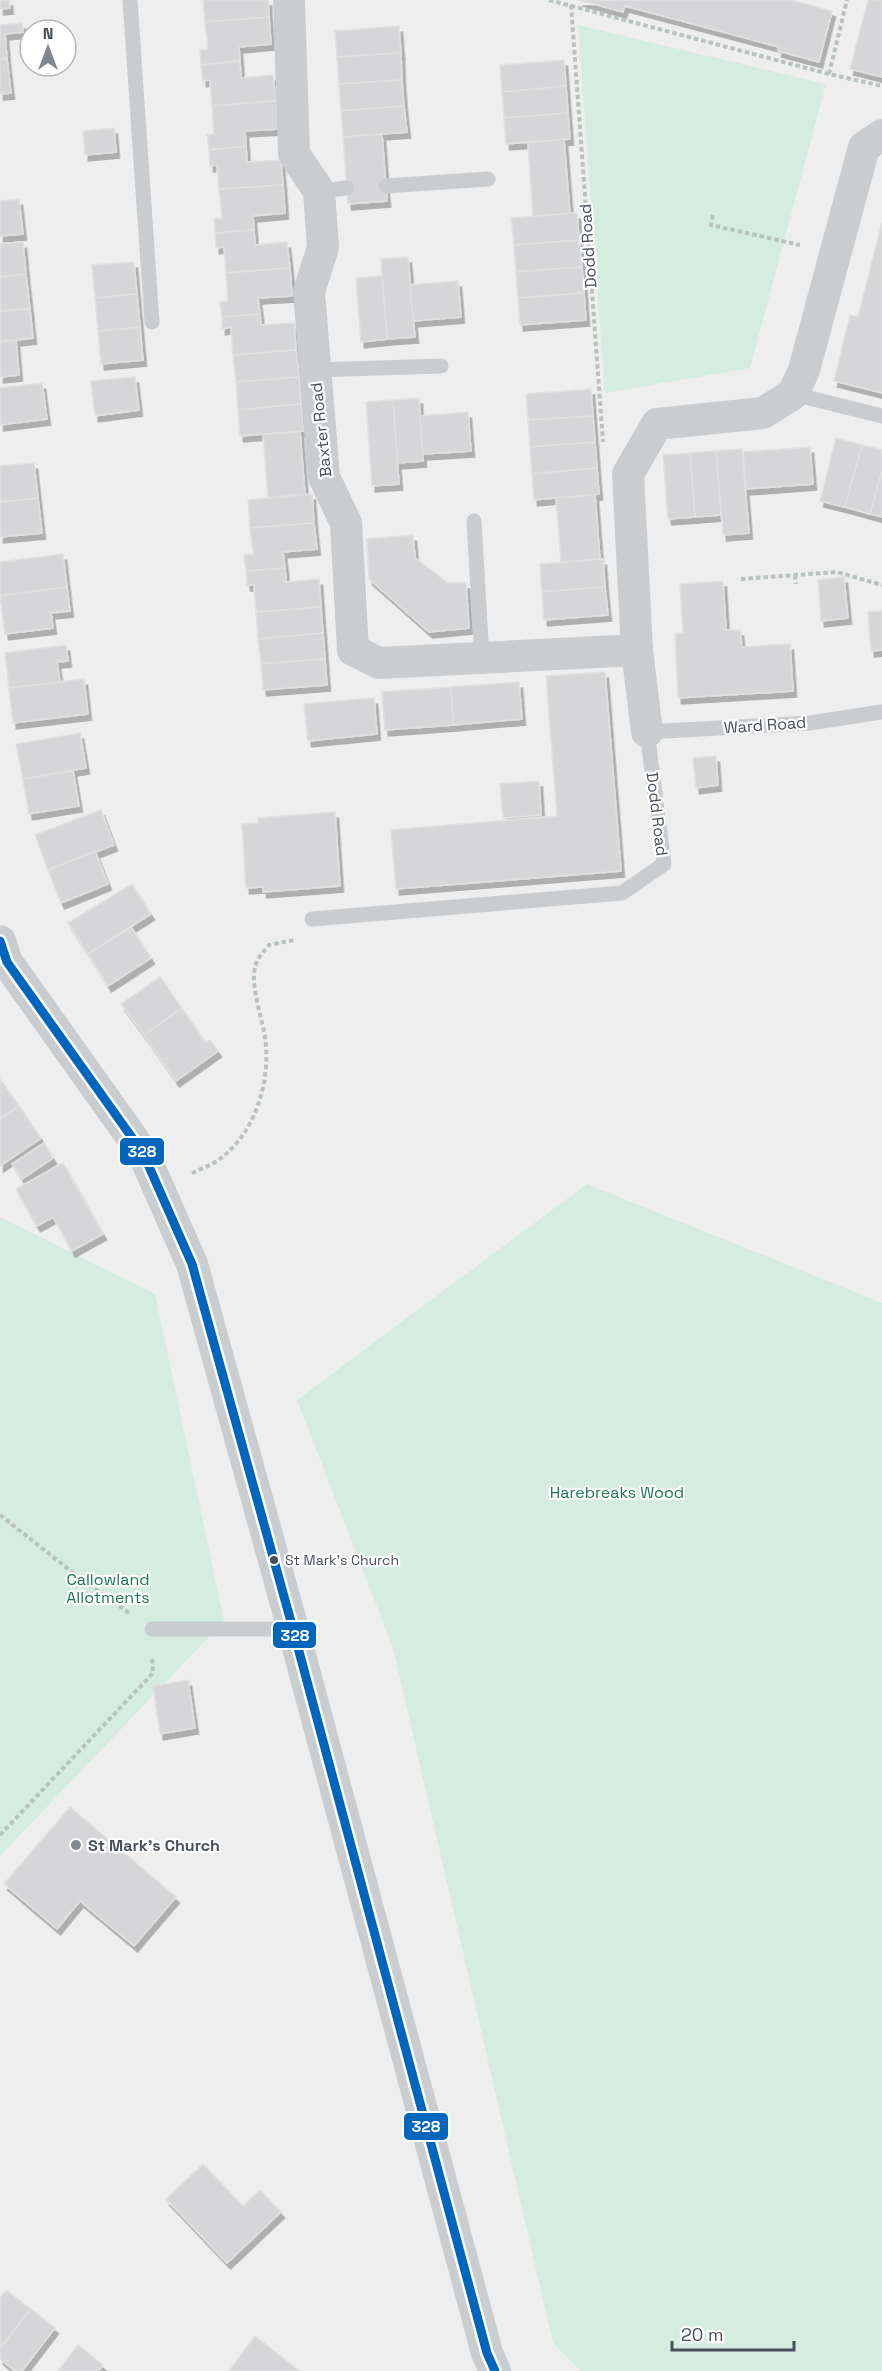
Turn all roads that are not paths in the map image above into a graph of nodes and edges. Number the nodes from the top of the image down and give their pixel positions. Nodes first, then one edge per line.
1 (130, 0) edge
2 (289, 0) edge
3 (882, 135) edge
4 (488, 179) dead end
5 (386, 186) dead end
6 (152, 322) dead end
7 (441, 366) dead end
8 (315, 370) junction
9 (793, 394) junction
10 (882, 416) edge
11 (474, 521) dead end
12 (637, 650) junction
13 (482, 657) junction
14 (882, 712) edge
15 (647, 732) junction
16 (312, 919) road end
17 (0, 941) edge
18 (152, 1629) road end
19 (293, 1629) junction
20 (495, 2371) edge

1 - 6 lane
2 - 8 street, Baxter Road
3 - 9 street
4 - 5 lane
7 - 8 lane
8 - 13 street, Baxter Road
9 - 10 lane
9 - 12 street, Dodd Road
11 - 13 lane
12 - 13 street, Baxter Road
12 - 15 street, Dodd Road
14 - 15 lane, Ward Road
15 - 16 lane, Dodd Road
17 - 19 street
18 - 19 lane
19 - 20 street

